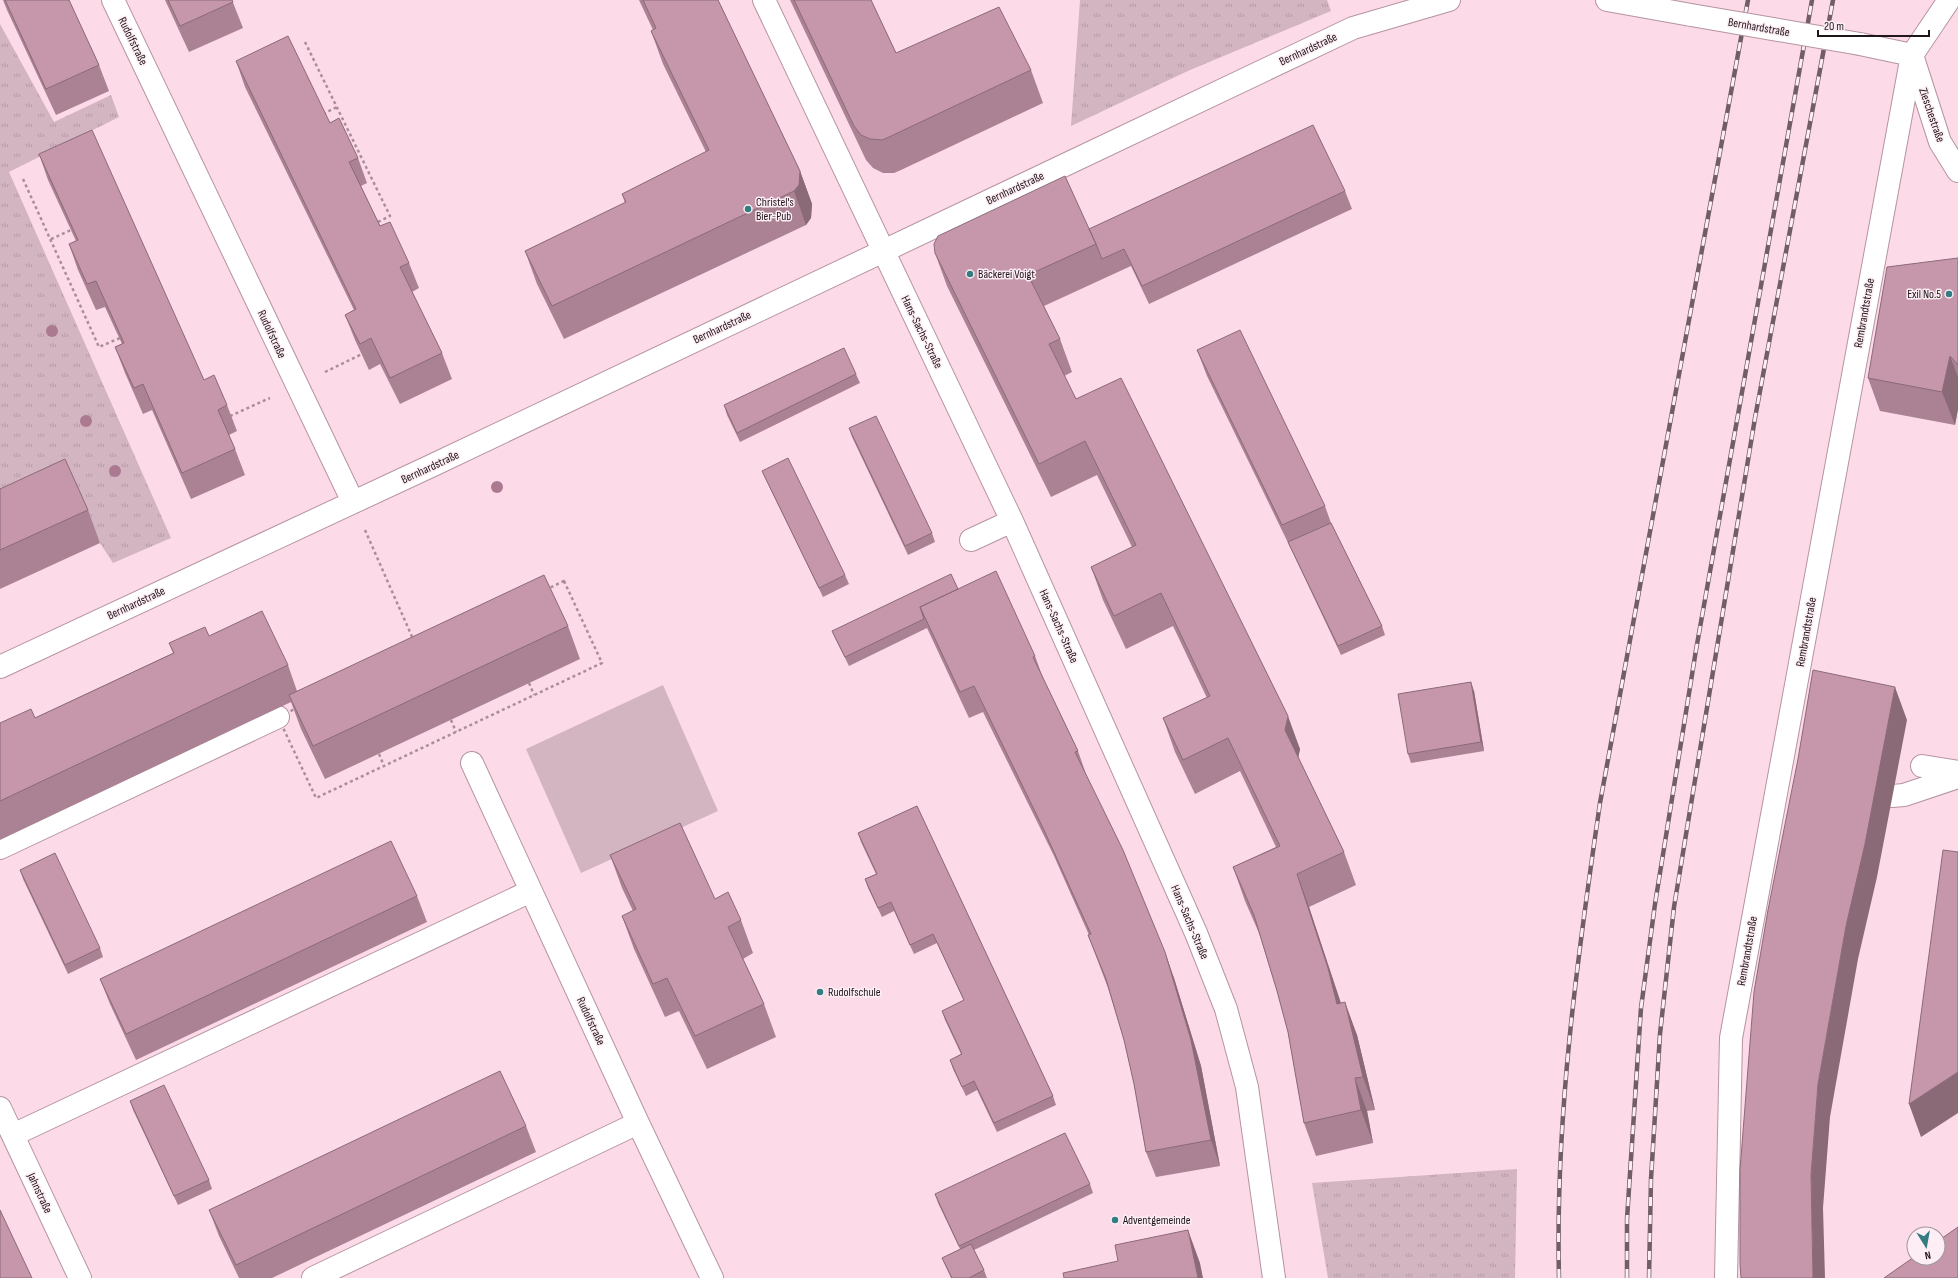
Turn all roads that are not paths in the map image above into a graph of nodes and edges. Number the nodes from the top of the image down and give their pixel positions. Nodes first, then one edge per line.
1 (113, 0) edge
2 (764, 0) edge
3 (1449, 0) edge
4 (1607, 0) edge
5 (1949, 0) edge
6 (1912, 55) junction
7 (1958, 171) edge
8 (883, 251) junction
9 (353, 502) junction
10 (1012, 520) junction
11 (971, 540) dead end
12 (0, 667) edge
13 (278, 717) road end
14 (472, 763) dead end
15 (1922, 766) dead end
16 (1958, 772) edge
17 (1958, 777) edge
18 (1892, 796) dead end
19 (0, 848) edge
20 (531, 891) junction
21 (0, 1108) edge
22 (638, 1123) junction
23 (13, 1135) junction
24 (80, 1278) edge
25 (313, 1278) edge
26 (712, 1278) edge
27 (1274, 1278) edge
28 (1726, 1278) edge

1 - 9 street, Rudolfstraße
2 - 8 street, Hans-Sachs-Straße
3 - 8 street, Bernhardstraße
4 - 6 street, Bernhardstraße, bridge
5 - 6 street, Rembrandtstraße
6 - 7 street, Zieschestraße
6 - 28 street, Rembrandtstraße
8 - 9 street, Bernhardstraße
8 - 10 street, Hans-Sachs-Straße
9 - 12 street, Bernhardstraße
10 - 11 street
10 - 27 street, Hans-Sachs-Straße
13 - 19 street
14 - 20 street, Rudolfstraße
15 - 16 street
17 - 18 street
20 - 22 street, Rudolfstraße
20 - 23 street
21 - 23 street, Jahnstraße
22 - 25 street
22 - 26 street, Rudolfstraße
23 - 24 street, Jahnstraße

